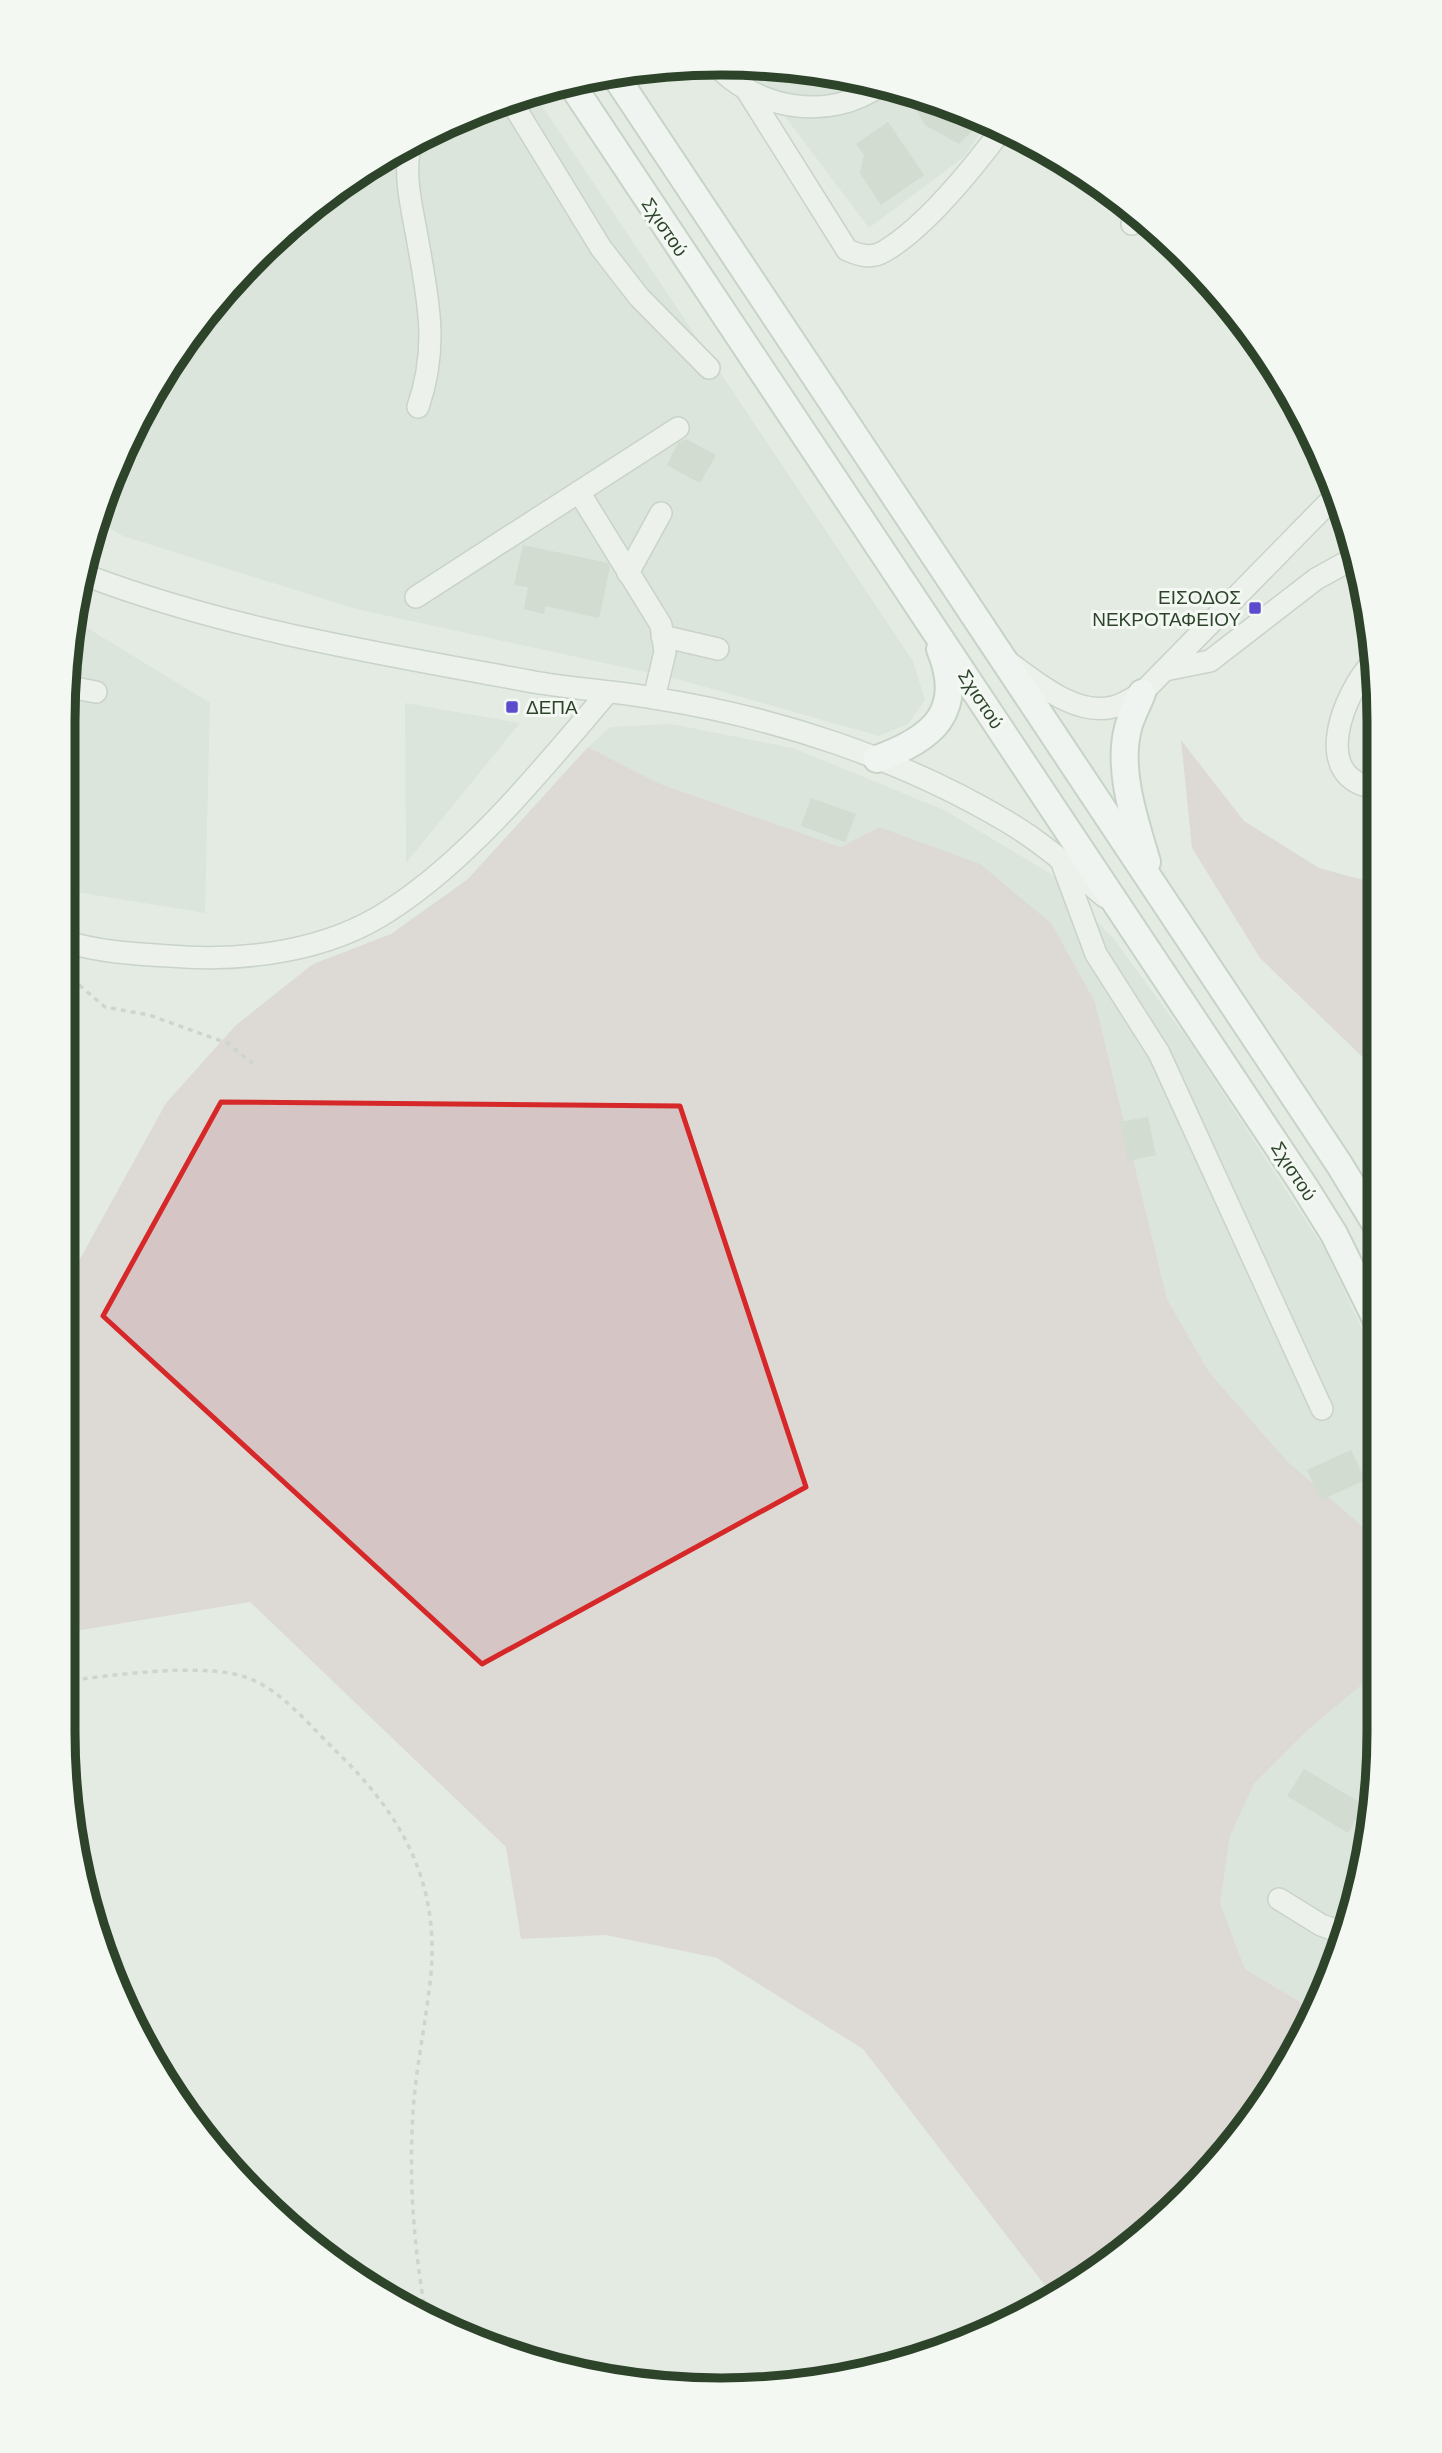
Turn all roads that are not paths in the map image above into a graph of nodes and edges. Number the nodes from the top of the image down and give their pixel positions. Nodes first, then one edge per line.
1 (725, 75) edge
2 (620, 84) edge
3 (746, 89) junction
4 (577, 92) edge
5 (867, 92) edge
6 (516, 109) edge
7 (997, 137) edge
8 (411, 155) edge
9 (709, 368) dead end
10 (418, 408) dead end
11 (678, 428) dead end
12 (579, 492) junction
13 (1328, 503) edge
14 (661, 513) dead end
15 (1347, 562) edge
16 (628, 573) junction
17 (92, 577) edge
18 (416, 597) dead end
19 (926, 615) junction
20 (662, 636) junction
21 (718, 649) dead end
22 (1004, 659) junction
23 (1165, 670) junction
24 (1365, 674) edge
25 (77, 688) edge
26 (96, 692) dead end
27 (608, 692) junction
28 (1142, 692) junction
29 (654, 698) junction
30 (877, 759) junction
31 (1367, 785) edge
32 (1060, 858) junction
33 (1154, 887) junction
34 (1120, 910) junction
35 (75, 943) edge
36 (1367, 1210) edge
37 (1367, 1301) edge
38 (1322, 1409) dead end
39 (1279, 1899) dead end
40 (1335, 1930) edge

1 - 3 street
2 - 22 main road
3 - 5 street
3 - 7 street
4 - 19 main road, Σχιστού
6 - 9 street
8 - 10 street
11 - 12 street
12 - 16 street
12 - 18 street
13 - 23 street
14 - 16 street
15 - 23 street
16 - 20 street
17 - 27 street
19 - 30 main road
19 - 34 main road, Σχιστού
20 - 21 street
20 - 29 street
22 - 28 street
22 - 33 main road
23 - 28 street
24 - 31 street
25 - 26 street
27 - 29 street
27 - 35 street
28 - 33 main road
29 - 30 street
30 - 32 street
32 - 34 street
32 - 38 street
33 - 36 main road
34 - 37 main road, Σχιστού
39 - 40 street

